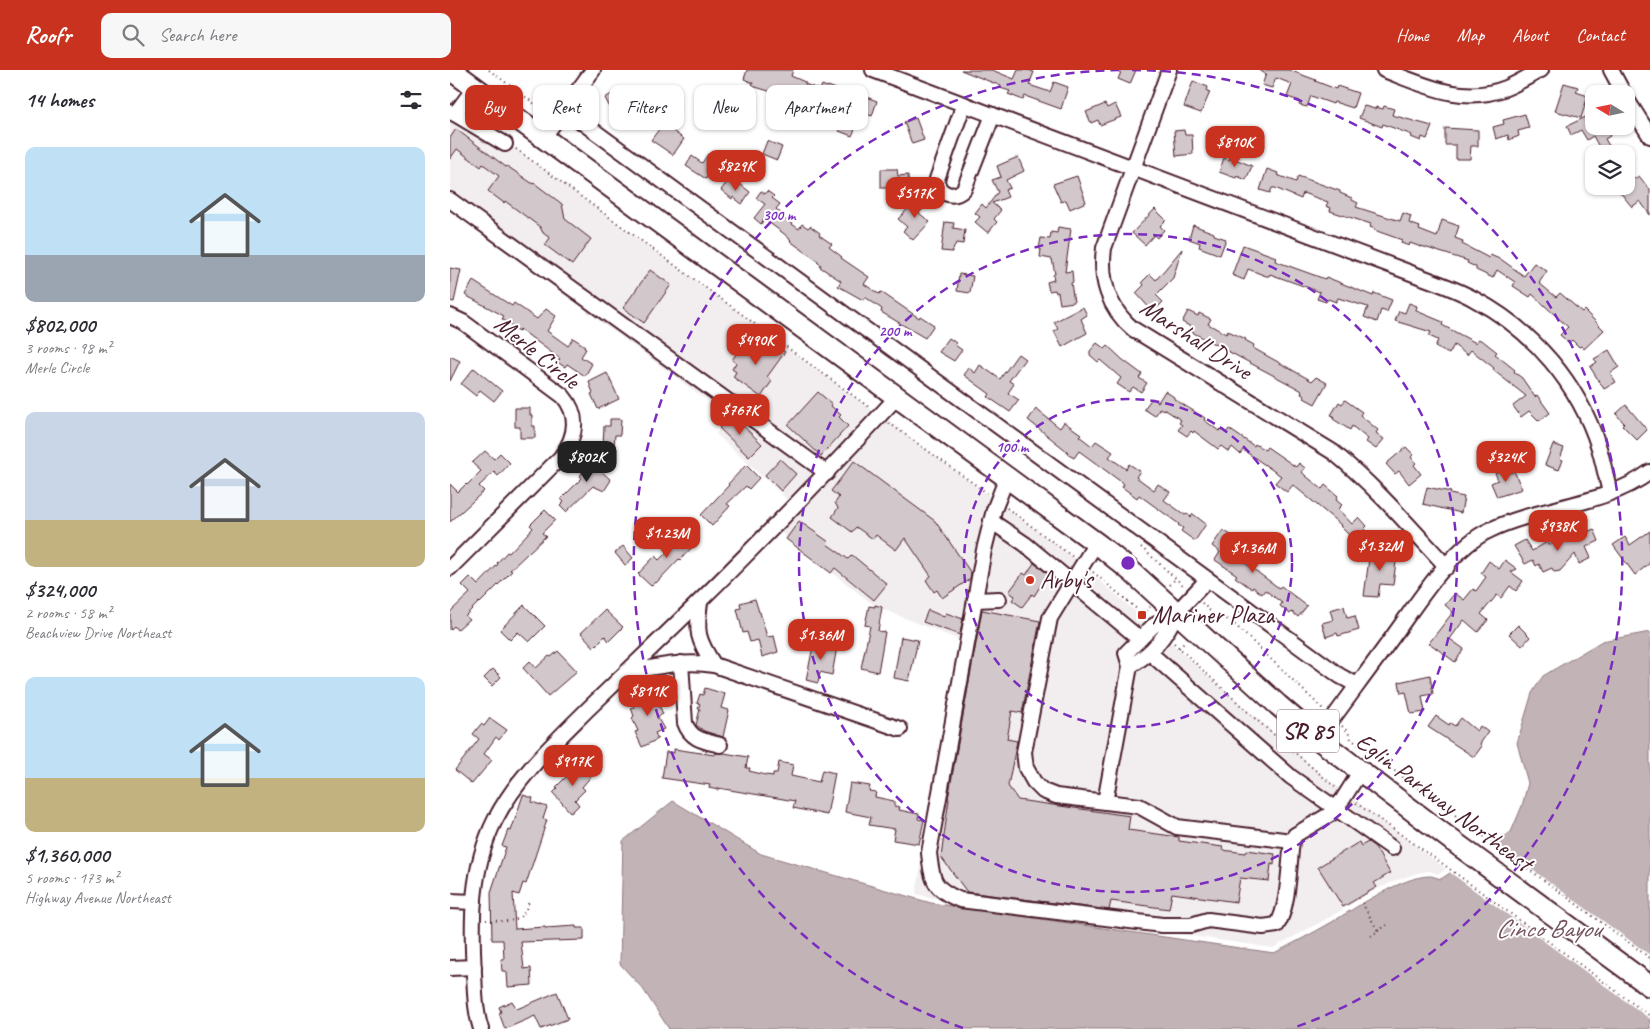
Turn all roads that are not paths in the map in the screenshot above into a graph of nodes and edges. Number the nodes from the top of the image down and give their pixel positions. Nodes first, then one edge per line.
1 (451, 70) edge
2 (593, 70) edge
3 (873, 70) edge
4 (1169, 70) edge
5 (1384, 70) edge
6 (1541, 70) edge
7 (1611, 70) edge
8 (472, 85) edge
9 (582, 85) edge
10 (1619, 85) edge
11 (465, 99) edge
12 (964, 104) junction
13 (1635, 112) edge
14 (453, 113) edge
15 (993, 115) junction
16 (523, 123) edge
17 (549, 130) edge
18 (582, 130) edge
19 (1650, 136) edge
20 (543, 138) junction
21 (509, 146) road end
22 (1132, 168) junction
23 (450, 200) edge
24 (450, 316) edge
25 (897, 397) junction
26 (1650, 472) edge
27 (827, 473) junction
28 (1007, 477) junction
29 (1610, 492) junction
30 (991, 521) junction
31 (1096, 542) junction
32 (1447, 566) junction
33 (450, 568) edge
34 (1207, 580) junction
35 (1071, 583) junction
36 (999, 599) dead end
37 (975, 600) junction
38 (700, 602) junction
39 (1176, 612) junction
40 (1160, 630) junction
41 (1140, 639) junction
42 (1150, 653) junction
43 (681, 663) junction
44 (714, 665) junction
45 (1130, 666) junction
46 (627, 672) junction
47 (1357, 685) junction
48 (900, 729) dead end
49 (1318, 739) junction
50 (720, 745) dead end
51 (1360, 772) junction
52 (1104, 802) junction
53 (1335, 808) junction
54 (1292, 841) junction
55 (1392, 848) dead end
56 (450, 901) edge
57 (474, 902) junction
58 (474, 967) junction
59 (450, 968) edge
60 (1650, 986) edge
61 (481, 1029) edge

1 - 8 highway, Eglin Parkway Northeast / SR 85
2 - 9 street
3 - 12 street
4 - 22 street, Marshall Drive
5 - 6 street
7 - 10 street
11 - 14 street
12 - 15 street
12 - 15 street
13 - 19 street
14 - 21 street
15 - 22 street
16 - 20 highway, Eglin Parkway Northeast / SR 85
17 - 20 street
18 - 34 street
20 - 25 highway, Eglin Parkway Northeast / SR 85
22 - 29 street
22 - 32 street, Marshall Drive
23 - 27 street
24 - 33 street, Merle Circle
25 - 27 street
25 - 28 highway, Eglin Parkway Northeast / SR 85
26 - 29 street
27 - 38 street
28 - 30 street
28 - 31 highway, Eglin Parkway Northeast / SR 85
29 - 32 street
30 - 35 street
30 - 37 street
31 - 35 street
31 - 39 highway, Eglin Parkway Northeast / SR 85
32 - 47 street
34 - 39 street
34 - 47 street
35 - 41 street
35 - 52 street
36 - 37 street
37 - 54 street
38 - 44 street
38 - 46 street
39 - 40 street
39 - 49 highway, Eglin Parkway Northeast / SR 85
40 - 41 street
40 - 42 street
41 - 45 street
42 - 45 street
42 - 53 street
43 - 44 street
43 - 46 street
43 - 50 street
44 - 48 street
45 - 52 street
46 - 57 street
47 - 49 street
49 - 51 highway, Eglin Parkway Northeast / SR 85
51 - 53 street
51 - 60 highway, Eglin Parkway Northeast / SR 85
52 - 54 street
53 - 54 street
53 - 55 street
56 - 57 street
57 - 58 street
58 - 59 street
58 - 61 street

